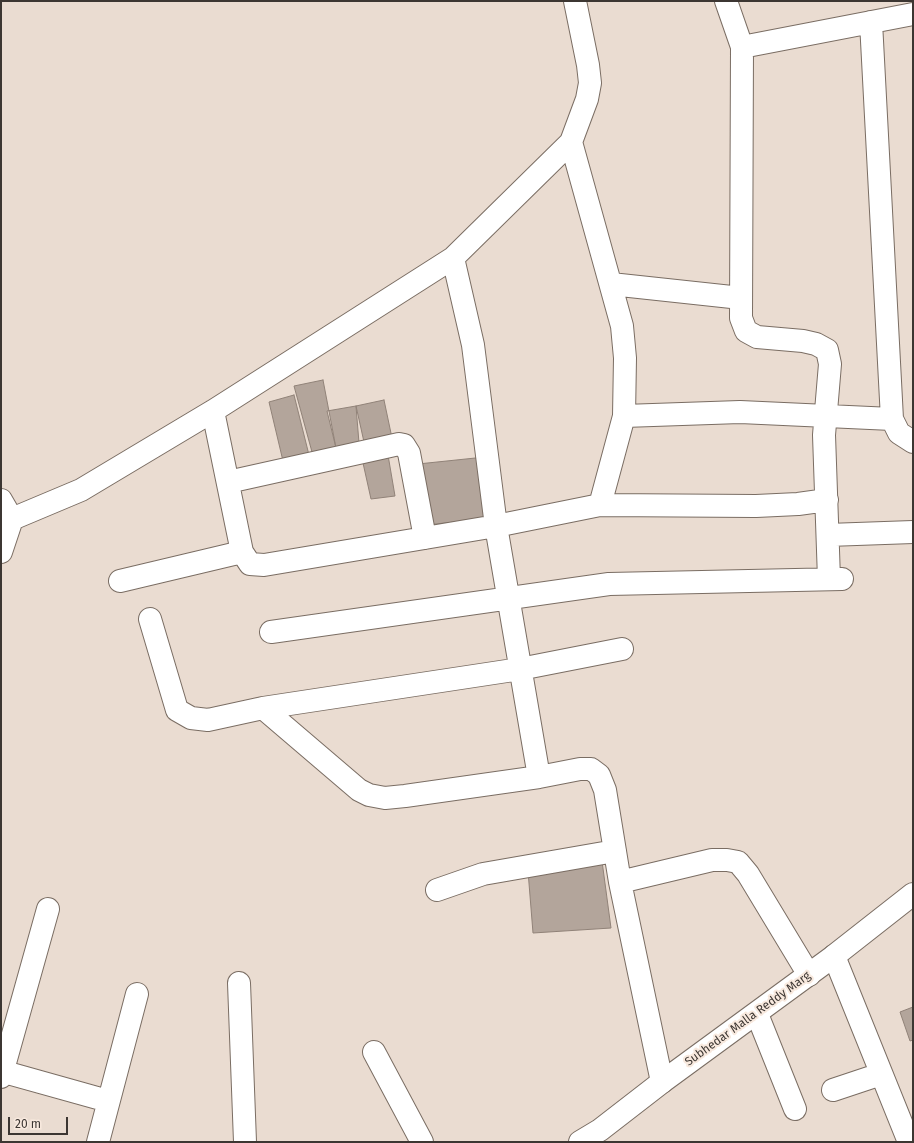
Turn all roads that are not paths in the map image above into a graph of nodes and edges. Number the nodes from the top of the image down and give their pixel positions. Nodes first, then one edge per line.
1 (575, 1) edge
2 (726, 1) edge
3 (913, 14) edge
4 (871, 22) junction
5 (742, 47) junction
6 (571, 142) junction
7 (453, 258) junction
8 (611, 284) junction
9 (741, 298) junction
10 (214, 411) junction
11 (624, 416) junction
12 (826, 416) junction
13 (892, 419) junction
14 (913, 442) edge
15 (228, 482) junction
16 (1, 500) edge
17 (827, 500) junction
18 (600, 505) junction
19 (12, 519) junction
20 (496, 526) junction
21 (913, 532) edge
22 (828, 535) junction
23 (426, 538) junction
24 (1, 552) edge
25 (242, 552) junction
26 (120, 581) dead end
27 (509, 598) junction
28 (150, 619) dead end
29 (272, 632) dead end
30 (622, 649) dead end
31 (520, 669) junction
32 (263, 708) junction
33 (539, 777) junction
34 (615, 851) junction
35 (620, 882) junction
36 (437, 890) dead end
37 (913, 894) edge
38 (48, 909) dead end
39 (834, 956) junction
40 (809, 975) junction
41 (238, 983) dead end
42 (137, 994) dead end
43 (757, 1014) junction
44 (374, 1052) dead end
45 (2, 1073) edge
46 (881, 1074) junction
47 (662, 1082) junction
48 (833, 1090) dead end
49 (108, 1100) junction
50 (795, 1110) dead end
51 (603, 1136) edge
52 (98, 1142) edge
53 (245, 1142) edge
54 (422, 1142) edge
55 (580, 1142) edge
56 (909, 1142) edge

1 - 6 street
2 - 5 street
3 - 4 street
4 - 5 street
4 - 13 street
5 - 9 street
6 - 7 street
6 - 8 street
7 - 10 street
7 - 20 street
8 - 9 street
8 - 11 street
9 - 12 street
10 - 15 street
10 - 19 street
11 - 12 street
11 - 18 street
12 - 13 street
12 - 17 street
13 - 14 street
15 - 23 street
15 - 25 street
16 - 19 street
17 - 18 street
17 - 22 street
18 - 20 street
19 - 24 street
20 - 23 street
20 - 27 street
21 - 22 street
22 - 27 street
23 - 25 street
25 - 26 street
27 - 29 street
27 - 31 street
28 - 32 street
30 - 31 street
31 - 32 street
31 - 33 street
32 - 33 street
33 - 34 street
34 - 35 street
34 - 36 street
35 - 40 street
35 - 47 street
37 - 39 street, Subhedar Malla Reddy Marg
38 - 45 street
39 - 40 street, Subhedar Malla Reddy Marg
39 - 46 street
40 - 43 street, Subhedar Malla Reddy Marg
41 - 53 street
42 - 49 street
43 - 47 street, Subhedar Malla Reddy Marg
43 - 50 street
44 - 54 street
45 - 49 street
46 - 48 street
46 - 56 street
47 - 51 street, Subhedar Malla Reddy Marg
49 - 52 street
51 - 55 street, Subhedar Malla Reddy Marg

